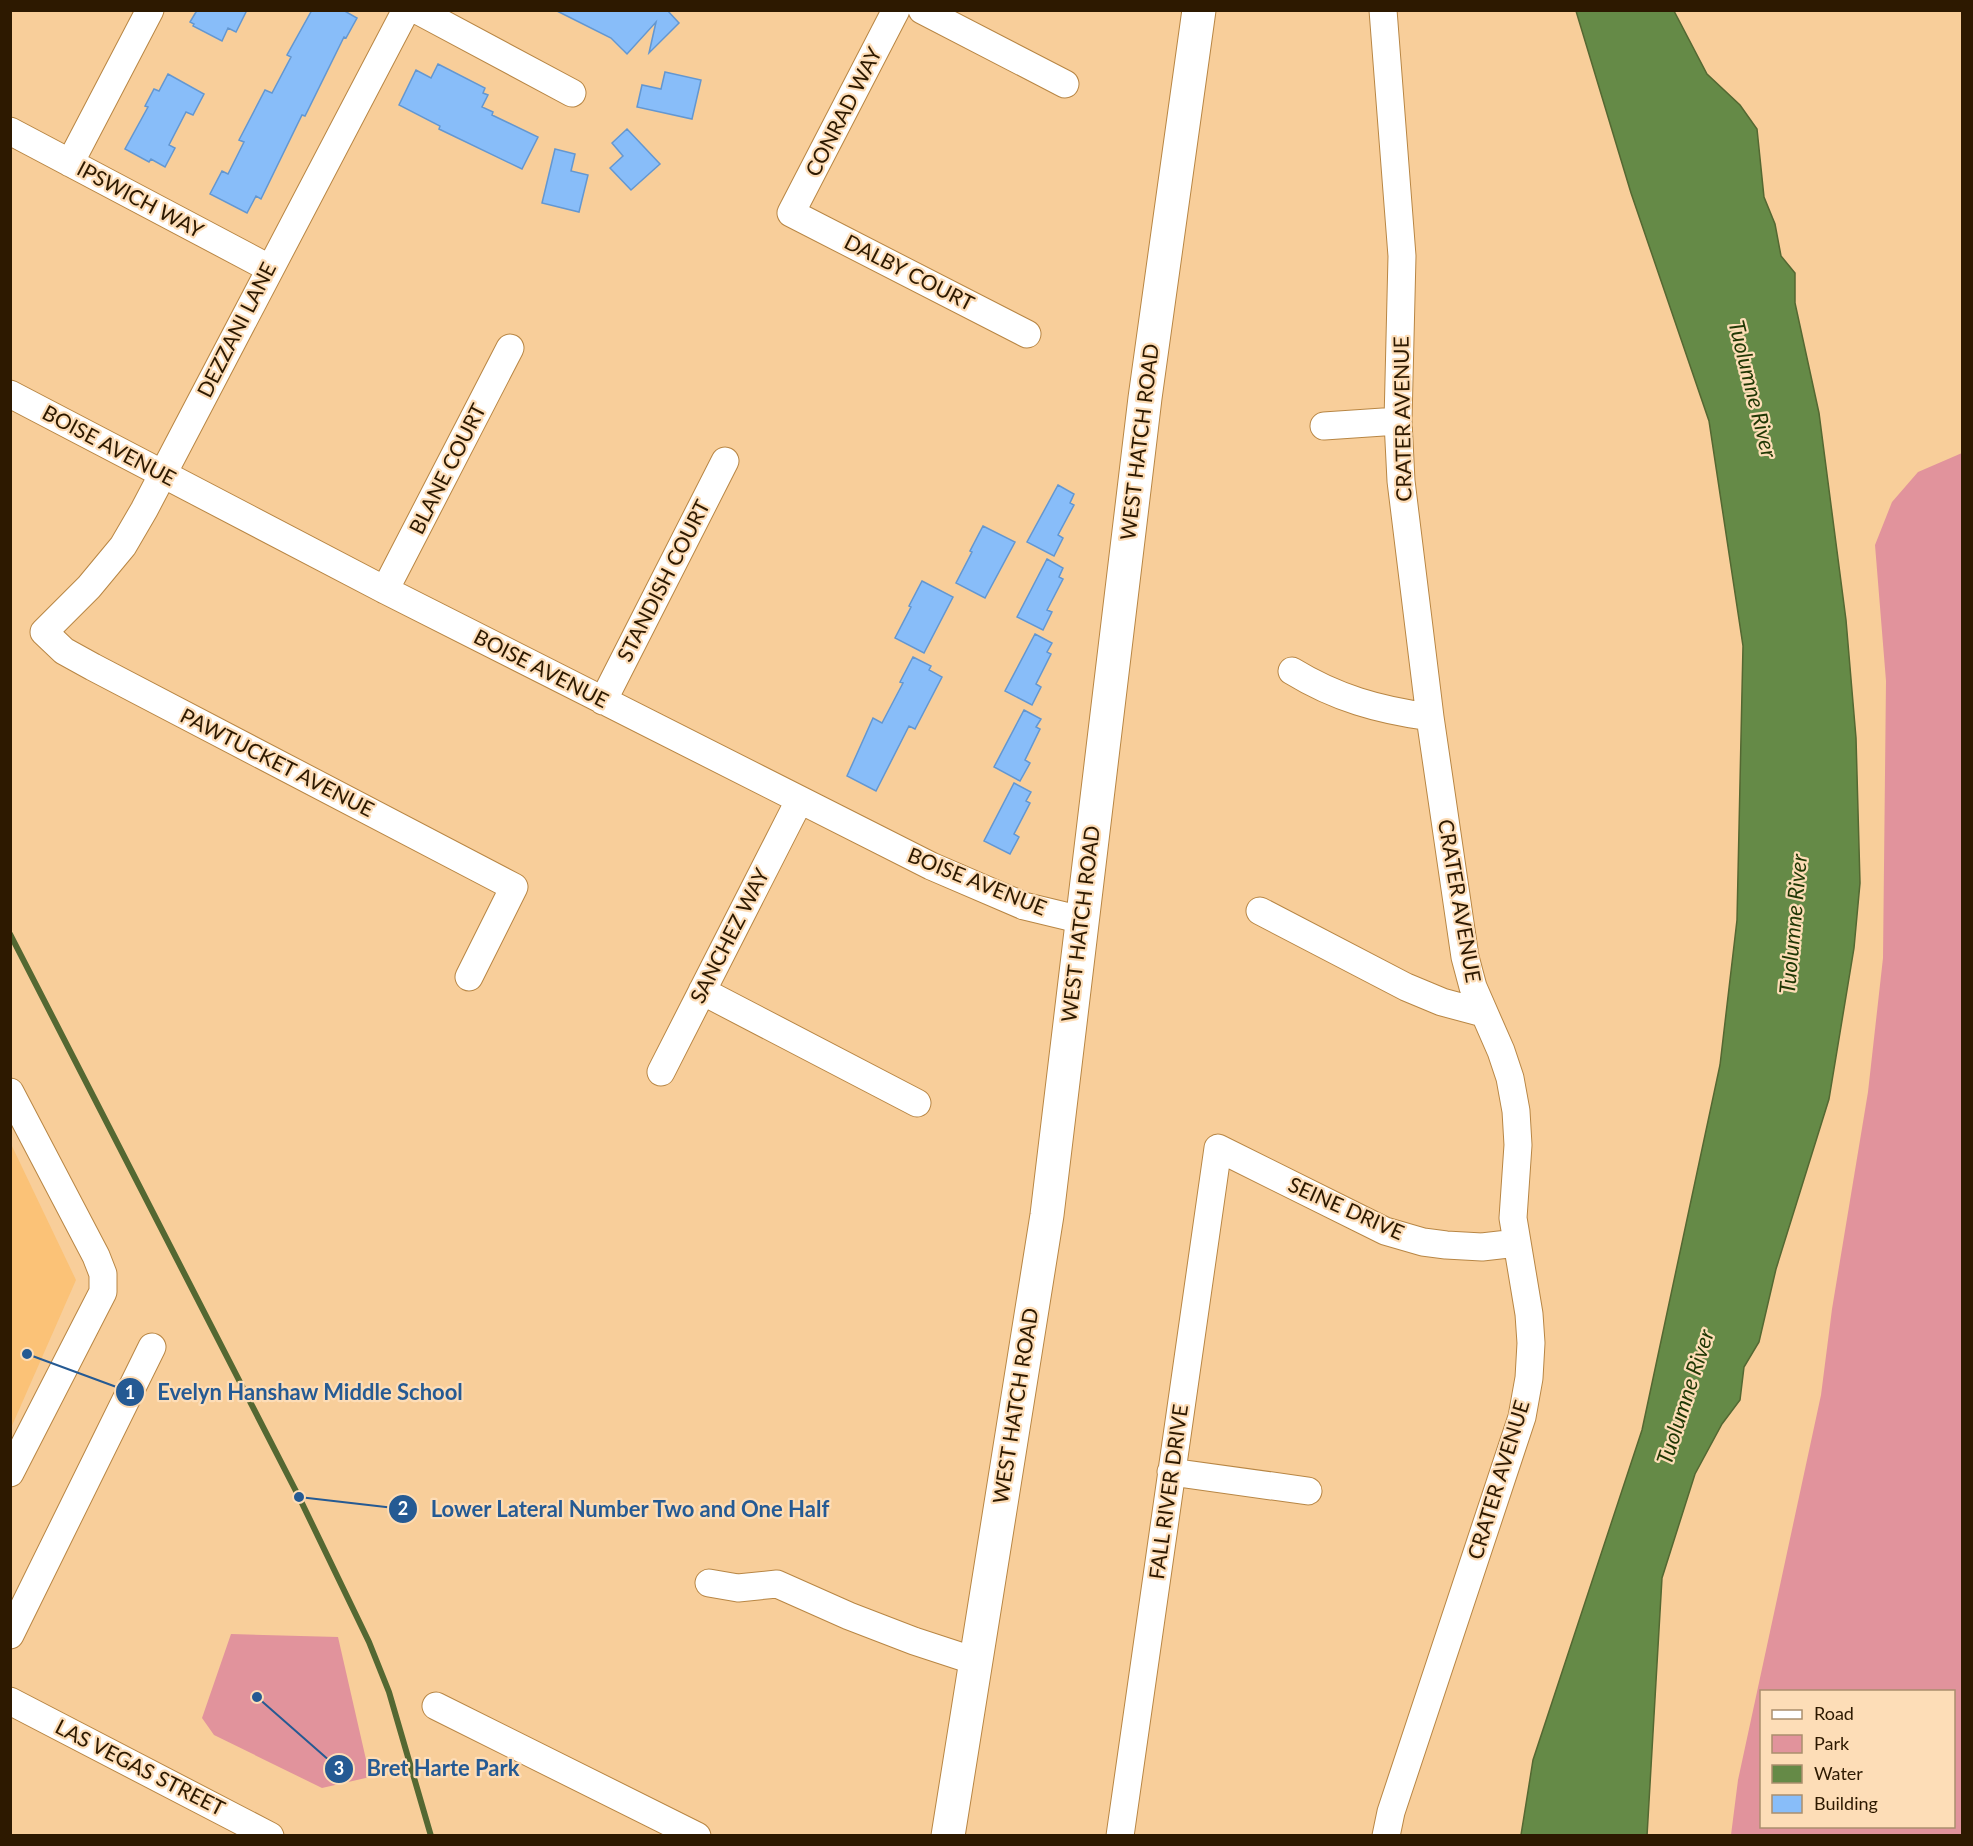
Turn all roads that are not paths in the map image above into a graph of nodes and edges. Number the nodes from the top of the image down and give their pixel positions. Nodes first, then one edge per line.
1 (150, 10) edge
2 (406, 10) edge
3 (417, 10) edge
4 (896, 10) edge
5 (922, 10) edge
6 (1199, 10) edge
7 (1383, 10) edge
8 (1065, 84) dead end
9 (573, 93) dead end
10 (10, 131) edge
11 (70, 163) junction
12 (791, 213) joint
13 (269, 268) junction
14 (1027, 334) dead end
15 (510, 348) dead end
16 (10, 394) edge
17 (1398, 421) junction
18 (1324, 426) dead end
19 (725, 461) dead end
20 (162, 474) junction
21 (385, 590) junction
22 (44, 632) joint
23 (1292, 671) dead end
24 (603, 701) junction
25 (1430, 717) junction
26 (799, 801) junction
27 (1260, 911) dead end
28 (1082, 920) junction
29 (469, 977) dead end
30 (702, 991) junction
31 (1483, 1013) junction
32 (661, 1072) dead end
33 (10, 1092) edge
34 (917, 1102) dead end
35 (1218, 1148) joint
36 (1517, 1243) junction
37 (152, 1347) dead end
38 (1172, 1472) junction
39 (10, 1473) edge
40 (1308, 1491) dead end
41 (709, 1583) dead end
42 (10, 1635) edge
43 (975, 1661) junction
44 (10, 1701) edge
45 (436, 1706) dead end
46 (270, 1836) edge
47 (697, 1836) edge
48 (948, 1836) edge
49 (1120, 1836) edge
50 (1386, 1836) edge

1 - 11 street
2 - 13 street, DEZZANI LANE
3 - 9 street
4 - 12 street, CONRAD WAY
5 - 8 street
6 - 28 main road, WEST HATCH ROAD
7 - 17 street, CRATER AVENUE
10 - 11 street, IPSWICH WAY
11 - 13 street, IPSWICH WAY
12 - 14 street, DALBY COURT
13 - 20 street, DEZZANI LANE
15 - 21 street, BLANE COURT
16 - 20 street, BOISE AVENUE
17 - 18 street
17 - 25 street, CRATER AVENUE
19 - 24 street, STANDISH COURT
20 - 21 street, BOISE AVENUE
20 - 22 street, DEZZANI LANE
21 - 24 street, BOISE AVENUE
22 - 29 street, PAWTUCKET AVENUE
23 - 25 street
24 - 26 street, BOISE AVENUE
25 - 31 street, CRATER AVENUE
26 - 28 street, BOISE AVENUE
26 - 30 street, SANCHEZ WAY
27 - 31 street
28 - 43 main road, WEST HATCH ROAD
30 - 32 street, SANCHEZ WAY
30 - 34 street
31 - 36 street, CRATER AVENUE
33 - 39 street
35 - 36 street, SEINE DRIVE
35 - 38 street, FALL RIVER DRIVE
36 - 50 street, CRATER AVENUE
37 - 42 street
38 - 40 street
38 - 49 street, FALL RIVER DRIVE
41 - 43 street
43 - 48 main road, WEST HATCH ROAD
44 - 46 street, LAS VEGAS STREET
45 - 47 street

